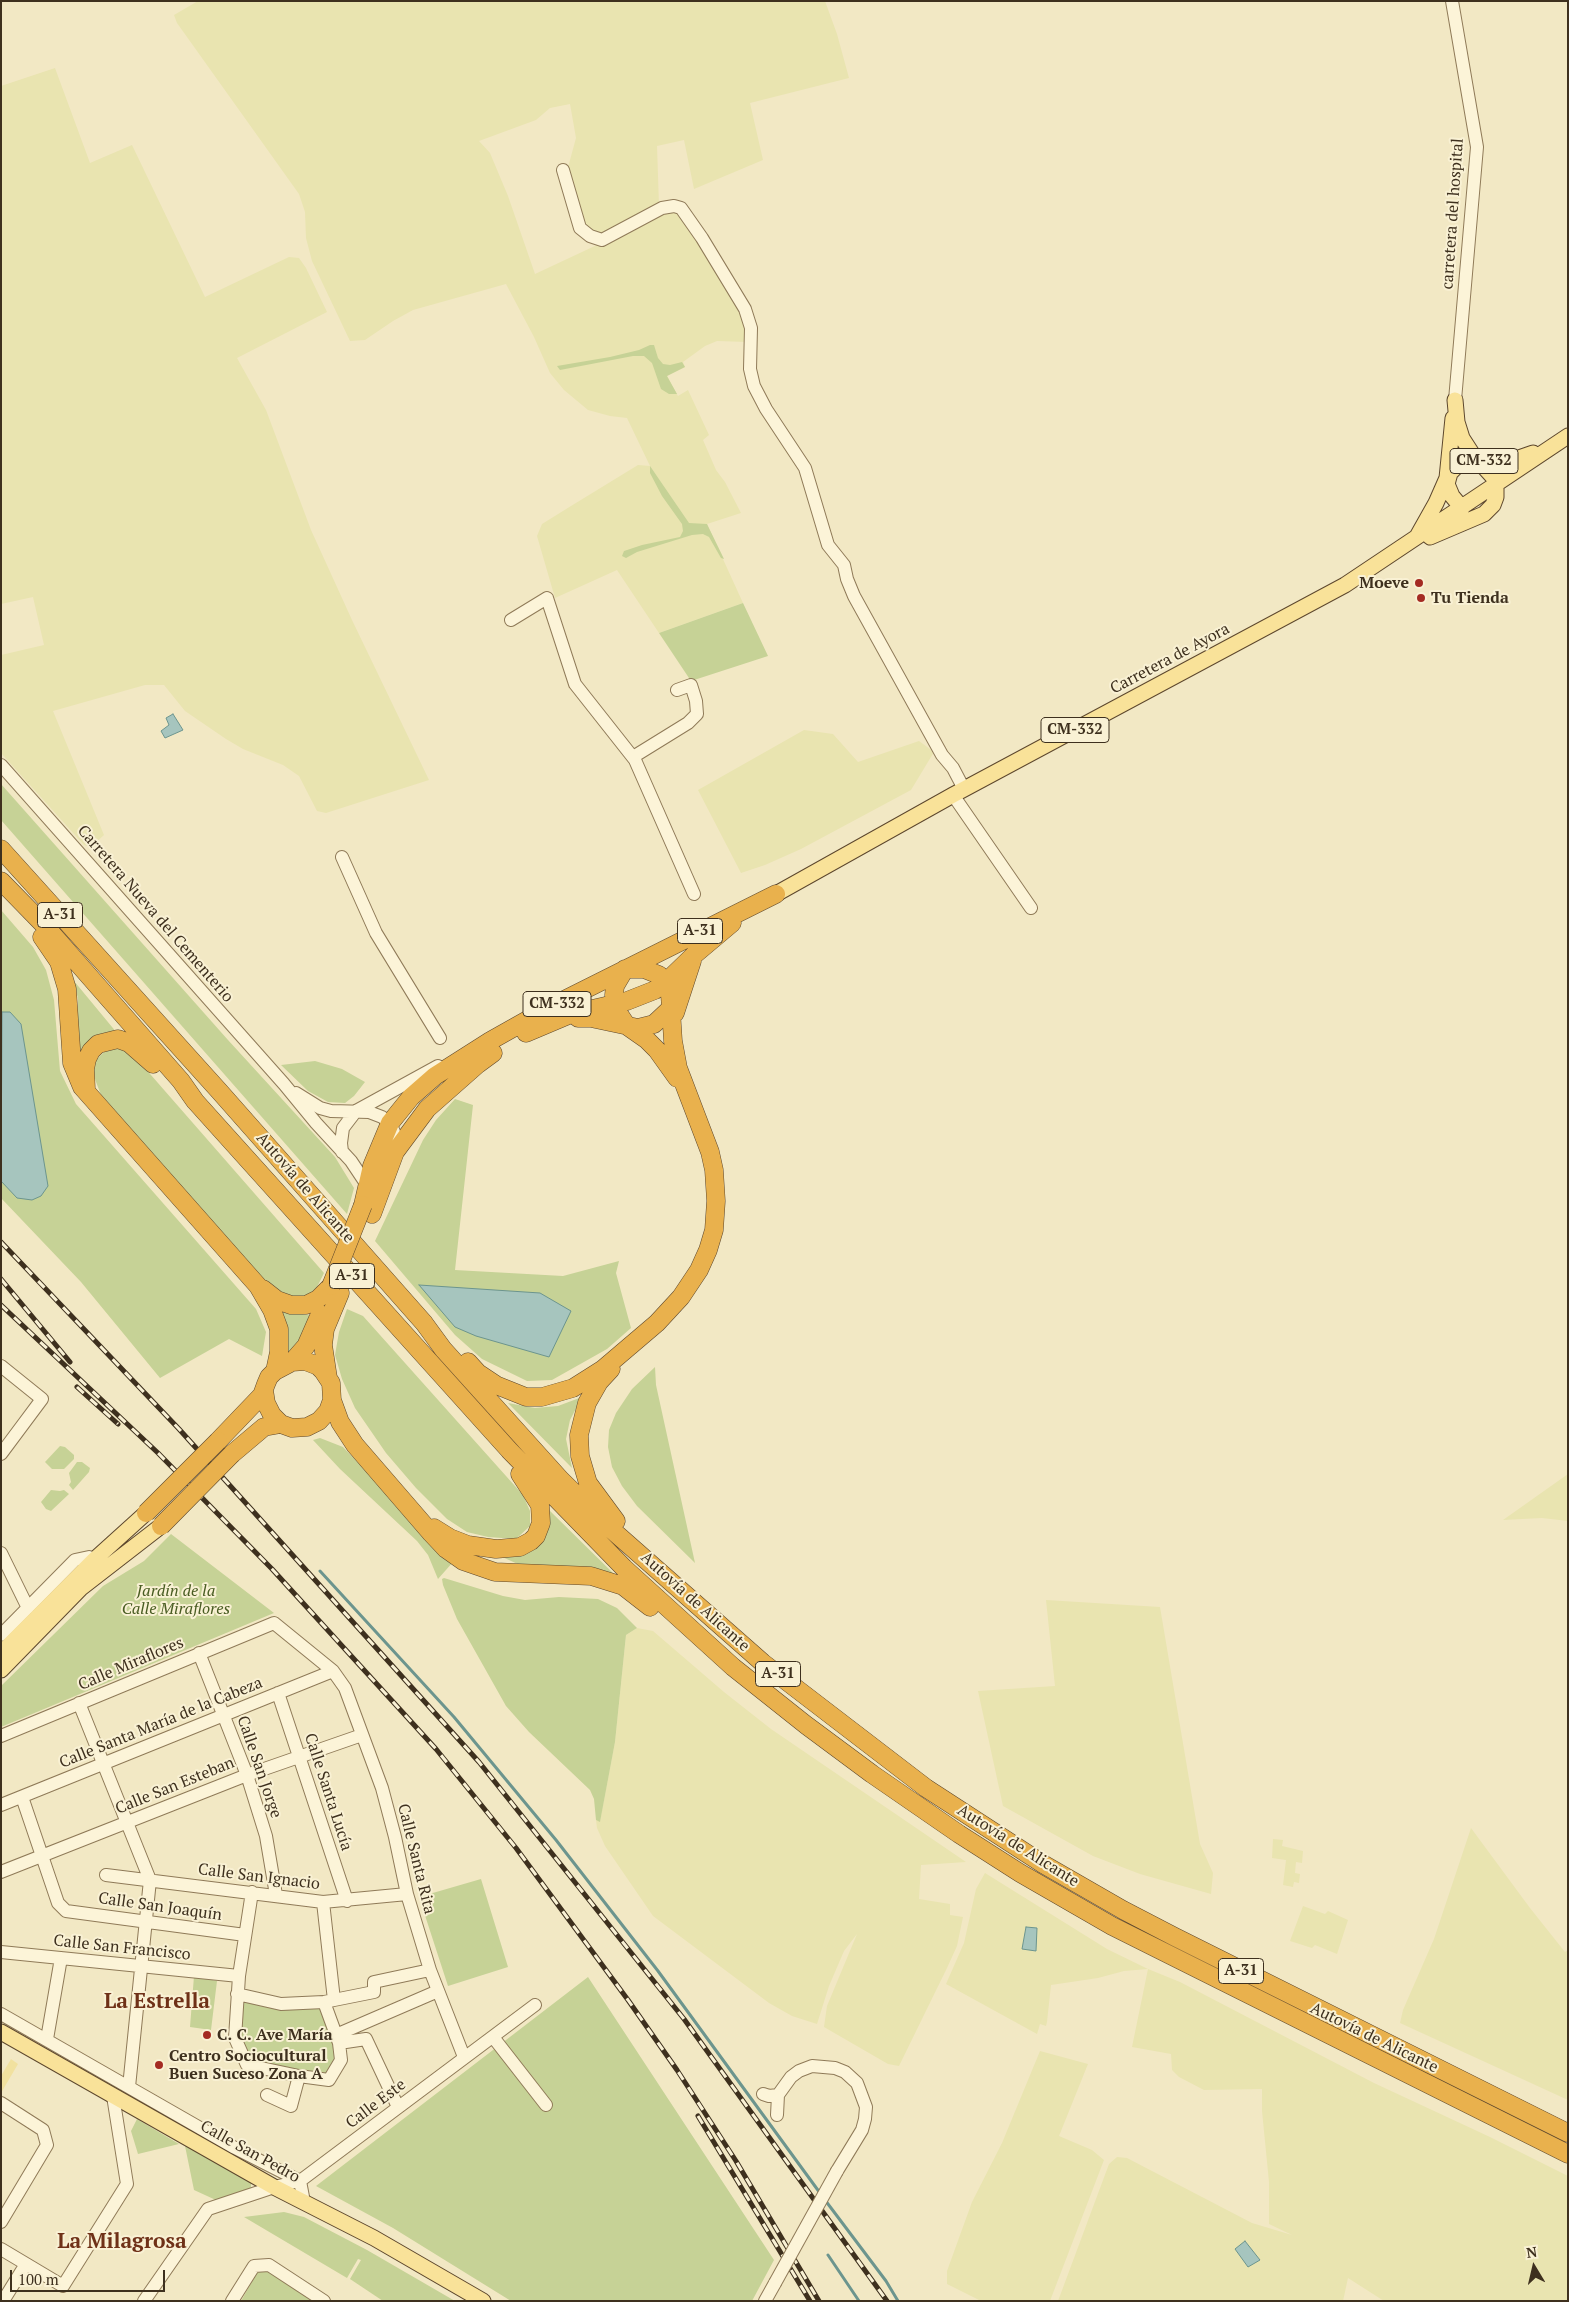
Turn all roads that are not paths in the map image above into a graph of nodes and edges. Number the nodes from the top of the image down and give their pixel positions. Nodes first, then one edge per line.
1 (1452, 1) edge
2 (563, 170) dead end
3 (1455, 400) junction
4 (1563, 440) edge
5 (1478, 460) junction
6 (1448, 478) junction
7 (1496, 484) junction
8 (1462, 508) junction
9 (1415, 539) junction
10 (1395, 553) junction
11 (511, 620) dead end
12 (677, 690) dead end
13 (633, 757) junction
14 (1, 765) edge
15 (959, 792) junction
16 (1, 848) edge
17 (342, 856) dead end
18 (1, 881) edge
19 (694, 894) dead end
20 (776, 894) junction
21 (19, 901) junction
22 (1031, 908) dead end
23 (694, 955) junction
24 (625, 969) junction
25 (666, 982) junction
26 (615, 1004) junction
27 (670, 1009) junction
28 (557, 1019) junction
29 (627, 1026) junction
30 (672, 1028) junction
31 (440, 1038) dead end
32 (490, 1041) junction
33 (284, 1084) junction
34 (686, 1091) junction
35 (86, 1092) junction
36 (195, 1101) junction
37 (356, 1112) junction
38 (390, 1123) junction
39 (395, 1152) junction
40 (347, 1157) junction
41 (372, 1166) junction
42 (367, 1185) junction
43 (367, 1210) junction
44 (258, 1286) junction
45 (336, 1289) junction
46 (424, 1323) junction
47 (632, 1346) junction
48 (292, 1362) junction
49 (1, 1366) edge
50 (275, 1371) junction
51 (328, 1379) junction
52 (264, 1390) junction
53 (332, 1400) junction
54 (281, 1424) junction
55 (307, 1427) junction
56 (355, 1446) junction
57 (509, 1450) junction
58 (1, 1454) edge
59 (413, 1510) junction
60 (146, 1513) joint
61 (161, 1526) joint
62 (639, 1552) junction
63 (1, 1553) edge
64 (94, 1560) junction
65 (28, 1608) junction
66 (274, 1623) joint
67 (696, 1633) junction
68 (1, 1635) edge
69 (1, 1653) edge
70 (199, 1653) junction
71 (1, 1670) edge
72 (333, 1671) junction
73 (278, 1693) junction
74 (79, 1703) junction
75 (224, 1715) junction
76 (362, 1735) junction
77 (1, 1736) edge
78 (300, 1756) junction
79 (104, 1765) junction
80 (247, 1775) junction
81 (22, 1797) junction
82 (1, 1805) edge
83 (129, 1823) junction
84 (43, 1857) junction
85 (1, 1872) edge
86 (106, 1875) dead end
87 (150, 1880) junction
88 (252, 1892) junction
89 (407, 1894) junction
90 (276, 1895) junction
91 (347, 1901) junction
92 (323, 1902) junction
93 (147, 1922) junction
94 (245, 1935) junction
95 (1, 1952) edge
96 (61, 1958) junction
97 (142, 1967) junction
98 (430, 1970) junction
99 (239, 1976) junction
100 (438, 1991) junction
101 (237, 1994) junction
102 (329, 2001) junction
103 (534, 2005) dead end
104 (1, 2014) edge
105 (2, 2033) edge
106 (492, 2037) junction
107 (338, 2039) junction
108 (47, 2040) junction
109 (464, 2057) junction
110 (299, 2076) junction
111 (129, 2087) junction
112 (763, 2094) dead end
113 (267, 2095) dead end
114 (778, 2095) junction
115 (113, 2096) junction
116 (1, 2103) edge
117 (546, 2105) dead end
118 (398, 2106) junction
119 (777, 2115) dead end
120 (1568, 2133) edge
121 (1568, 2154) edge
122 (300, 2181) junction
123 (274, 2187) junction
124 (304, 2202) junction
125 (1, 2222) edge
126 (1, 2249) edge
127 (26, 2264) junction
128 (3, 2301) edge
129 (144, 2301) edge
130 (232, 2301) edge
131 (324, 2301) edge
132 (483, 2301) edge
133 (765, 2301) edge

1 - 3 street, carretera del hospital
2 - 15 street
3 - 5 main road, CM-332
3 - 6 main road, CM-332
4 - 5 main road, CM-332
4 - 7 main road, Carretera de Ayora / CM-332
5 - 6 main road, CM-332
5 - 7 main road, CM-332
6 - 8 main road, CM-332
6 - 9 main road, CM-332
7 - 8 main road, Carretera de Ayora / CM-332
7 - 10 main road, CM-332
8 - 9 main road, Carretera de Ayora / CM-332
9 - 10 main road, Carretera de Ayora / CM-332
10 - 15 main road, Carretera de Ayora / CM-332
11 - 13 street
12 - 13 street
13 - 19 street
14 - 33 street, Carretera Nueva del Cementerio
15 - 20 main road, Carretera de Ayora / CM-332
15 - 22 street
16 - 46 highway, Autovía de Alicante / A-31
17 - 31 street
18 - 21 highway, Autovía de Alicante / A-31
20 - 23 highway, A-31
20 - 24 highway, A-31
21 - 35 highway
21 - 36 highway, Autovía de Alicante / A-31
23 - 25 highway, A-31
23 - 30 highway
24 - 25 highway
24 - 26 highway
24 - 32 highway, CM-332
25 - 26 highway, A-31
25 - 27 highway
26 - 28 highway
26 - 29 highway
27 - 29 highway
27 - 30 highway
28 - 29 highway
28 - 39 highway
29 - 34 highway
30 - 34 highway
32 - 37 street
32 - 38 highway, CM-332
33 - 37 street, Carretera Nueva del Cementerio
33 - 40 street, Carretera Nueva del Cementerio
34 - 47 highway
35 - 36 highway
35 - 44 highway
36 - 57 highway, Autovía de Alicante / A-31
37 - 38 street
37 - 40 street
38 - 39 street
38 - 41 highway, A-31
39 - 41 street
39 - 43 highway
40 - 41 street
40 - 42 street, Carretera Nueva del Cementerio
41 - 42 highway, A-31
42 - 43 highway, A-31
43 - 45 highway, A-31, bridge
44 - 45 highway
44 - 50 highway
45 - 48 highway, A-31
45 - 51 highway
46 - 47 highway
46 - 62 highway, Autovía de Alicante / A-31
47 - 62 highway
48 - 50 highway, A-31
48 - 51 highway
49 - 58 street
50 - 52 highway
51 - 53 highway
52 - 54 highway
52 - 60 highway, bridge
53 - 55 highway
53 - 56 highway
54 - 55 highway
54 - 61 highway, bridge
55 - 56 highway
56 - 59 highway
57 - 59 highway
57 - 67 highway, Autovía de Alicante / A-31
59 - 67 highway
60 - 64 main road
61 - 71 main road
62 - 120 highway, Autovía de Alicante / A-31
63 - 65 street
64 - 65 street
64 - 69 main road
65 - 68 street
66 - 70 street, Calle Miraflores
66 - 72 street, Calle Santa Rita
67 - 121 highway, Autovía de Alicante / A-31
70 - 74 street, Calle Miraflores
70 - 75 street, Calle San Jorge
72 - 73 street, Calle Santa María de la Cabeza
72 - 76 street, Calle Santa Rita
73 - 75 street, Calle Santa María de la Cabeza
73 - 78 street, Calle Santa Lucía
74 - 77 street, Calle Miraflores
74 - 79 street
75 - 79 street, Calle Santa María de la Cabeza
75 - 80 street, Calle San Jorge
76 - 78 street, Calle San Esteban
76 - 89 street, Calle Santa Rita
78 - 80 street, Calle San Esteban
78 - 91 street, Calle Santa Lucía
79 - 81 street, Calle Santa María de la Cabeza
79 - 83 street
80 - 83 street, Calle San Esteban
80 - 90 street, Calle San Jorge
81 - 82 street, Calle Santa María de la Cabeza
81 - 84 street
83 - 84 street, Calle San Esteban
83 - 87 street
84 - 85 street, Calle San Esteban
84 - 93 street, Calle San Joaquín
86 - 87 street, Calle San Ignacio
87 - 88 street, Calle San Ignacio
87 - 93 street
88 - 90 street, Calle San Ignacio
88 - 94 street
89 - 91 street, Calle San Ignacio
89 - 98 street, Calle Santa Rita
90 - 92 street, Calle San Ignacio
91 - 92 street, Calle San Ignacio
92 - 102 street
93 - 94 street, Calle San Joaquín
93 - 97 street
94 - 99 street
95 - 96 street, Calle San Francisco
96 - 97 street, Calle San Francisco
96 - 108 street
97 - 99 street, Calle San Francisco
97 - 111 street
98 - 100 street, Calle Santa Rita
98 - 102 street
99 - 101 street
100 - 107 street
100 - 109 street, Calle Santa Rita
101 - 102 street
101 - 110 street
102 - 107 street
103 - 106 street, Calle Este
104 - 108 street, Calle San Pedro
105 - 115 main road, Calle San Pedro
106 - 109 street, Calle Este
106 - 117 street
107 - 110 street
107 - 118 street
108 - 111 street, Calle San Pedro
109 - 118 street, Calle Este
110 - 113 street
111 - 122 street, Calle San Pedro
112 - 114 street
114 - 119 street
114 - 133 street, bridge
115 - 123 main road, Calle San Pedro
115 - 127 street
116 - 125 street
118 - 122 street, Calle Este
122 - 123 street, Calle Este
122 - 124 street
123 - 124 main road, Calle San Pedro
123 - 129 street, Calle Este
124 - 132 main road, Calle San Pedro
126 - 127 street
127 - 128 street
130 - 131 street

